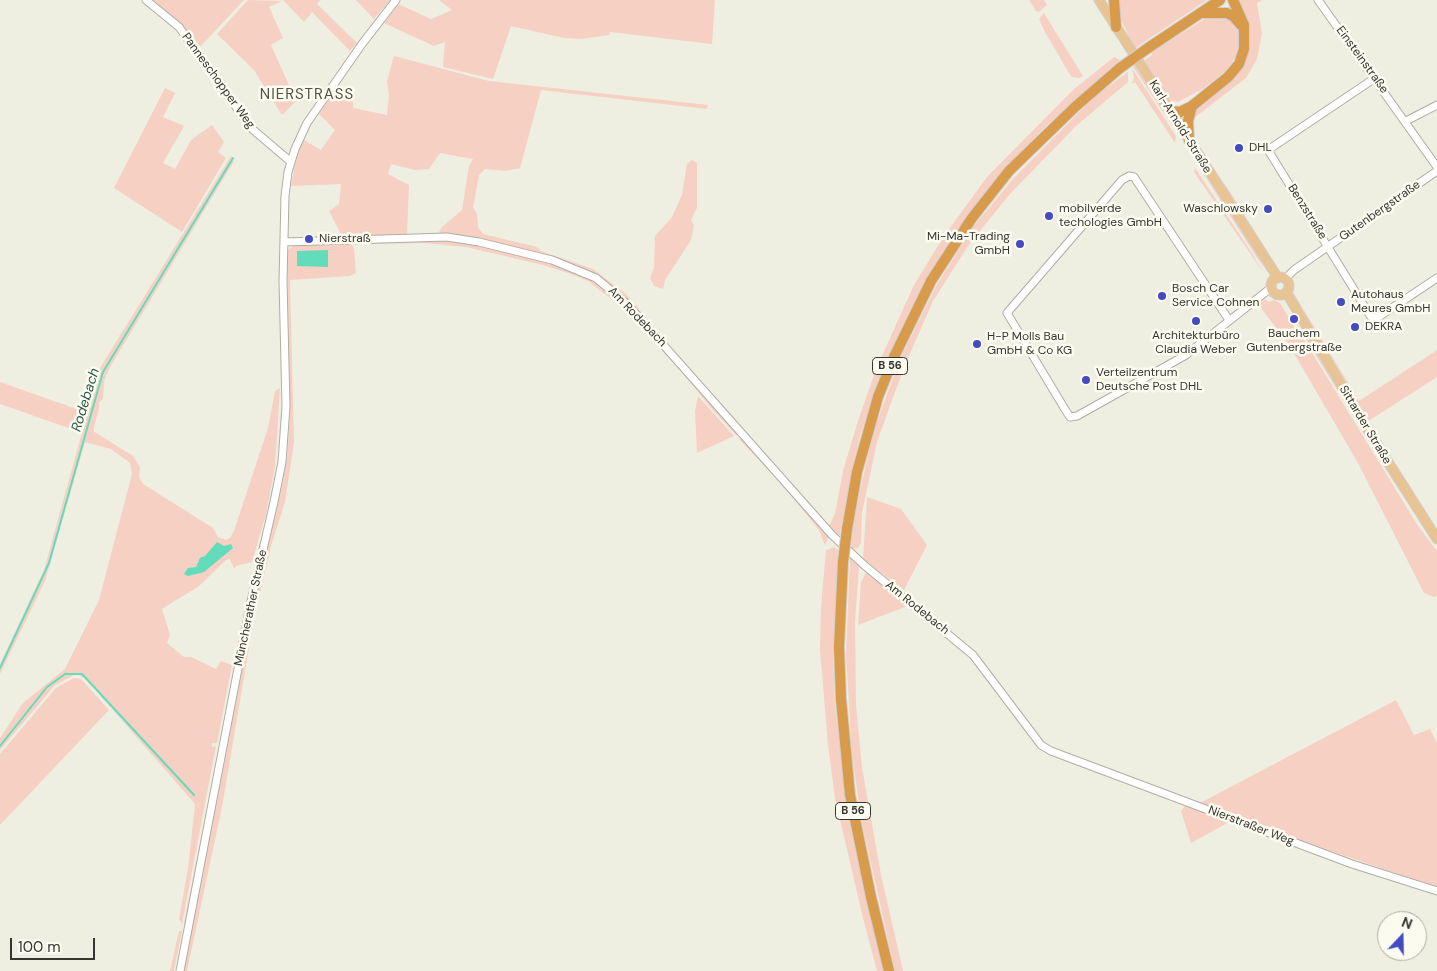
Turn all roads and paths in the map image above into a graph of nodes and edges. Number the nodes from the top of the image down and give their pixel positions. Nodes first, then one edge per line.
1 (146, 0) edge
2 (396, 0) edge
3 (1099, 0) edge
4 (1114, 0) edge
5 (1220, 0) edge
6 (1233, 0) edge
7 (1318, 0) edge
8 (1200, 14) junction
9 (1116, 27) junction
10 (1244, 33) junction
11 (1375, 78) junction
12 (1209, 91) junction
13 (1437, 105) edge
14 (1192, 106) junction
15 (1170, 111) junction
16 (1406, 121) junction
17 (1189, 140) junction
18 (291, 162) junction
19 (1437, 169) edge
20 (284, 242) junction
21 (1328, 247) junction
22 (1437, 278) edge
23 (1280, 285) junction
24 (1229, 320) junction
25 (1437, 539) edge
26 (1067, 757) joint
27 (1437, 891) edge
28 (180, 971) edge
29 (889, 971) edge

1 - 18 street, Panneschopper Weg
2 - 18 street
3 - 9 main road, Karl-Arnold-Straße
4 - 9 highway
5 - 8 highway, B 56
6 - 10 highway
7 - 11 street, Einsteinstraße
8 - 10 highway
8 - 29 highway, B 56, bridge
9 - 15 main road, Karl-Arnold-Straße
10 - 12 highway
11 - 16 street, Einsteinstraße
11 - 21 street, Benzstraße
12 - 14 highway
12 - 15 highway
13 - 16 street
14 - 15 highway
14 - 17 highway
15 - 17 main road, Karl-Arnold-Straße
16 - 19 street, Gutenbergstraße
17 - 23 main road, Karl-Arnold-Straße
18 - 20 street
19 - 21 street, Gutenbergstraße
20 - 26 street, Am Rodebach
20 - 28 street, Müncherather Straße
21 - 22 street, Benzstraße
21 - 23 street, Gutenbergstraße
23 - 24 street, Gutenbergstraße
23 - 25 main road, Sittarder Straße
24 - 24 street, Gutenbergstraße
26 - 27 street, Nierstraßer Weg

